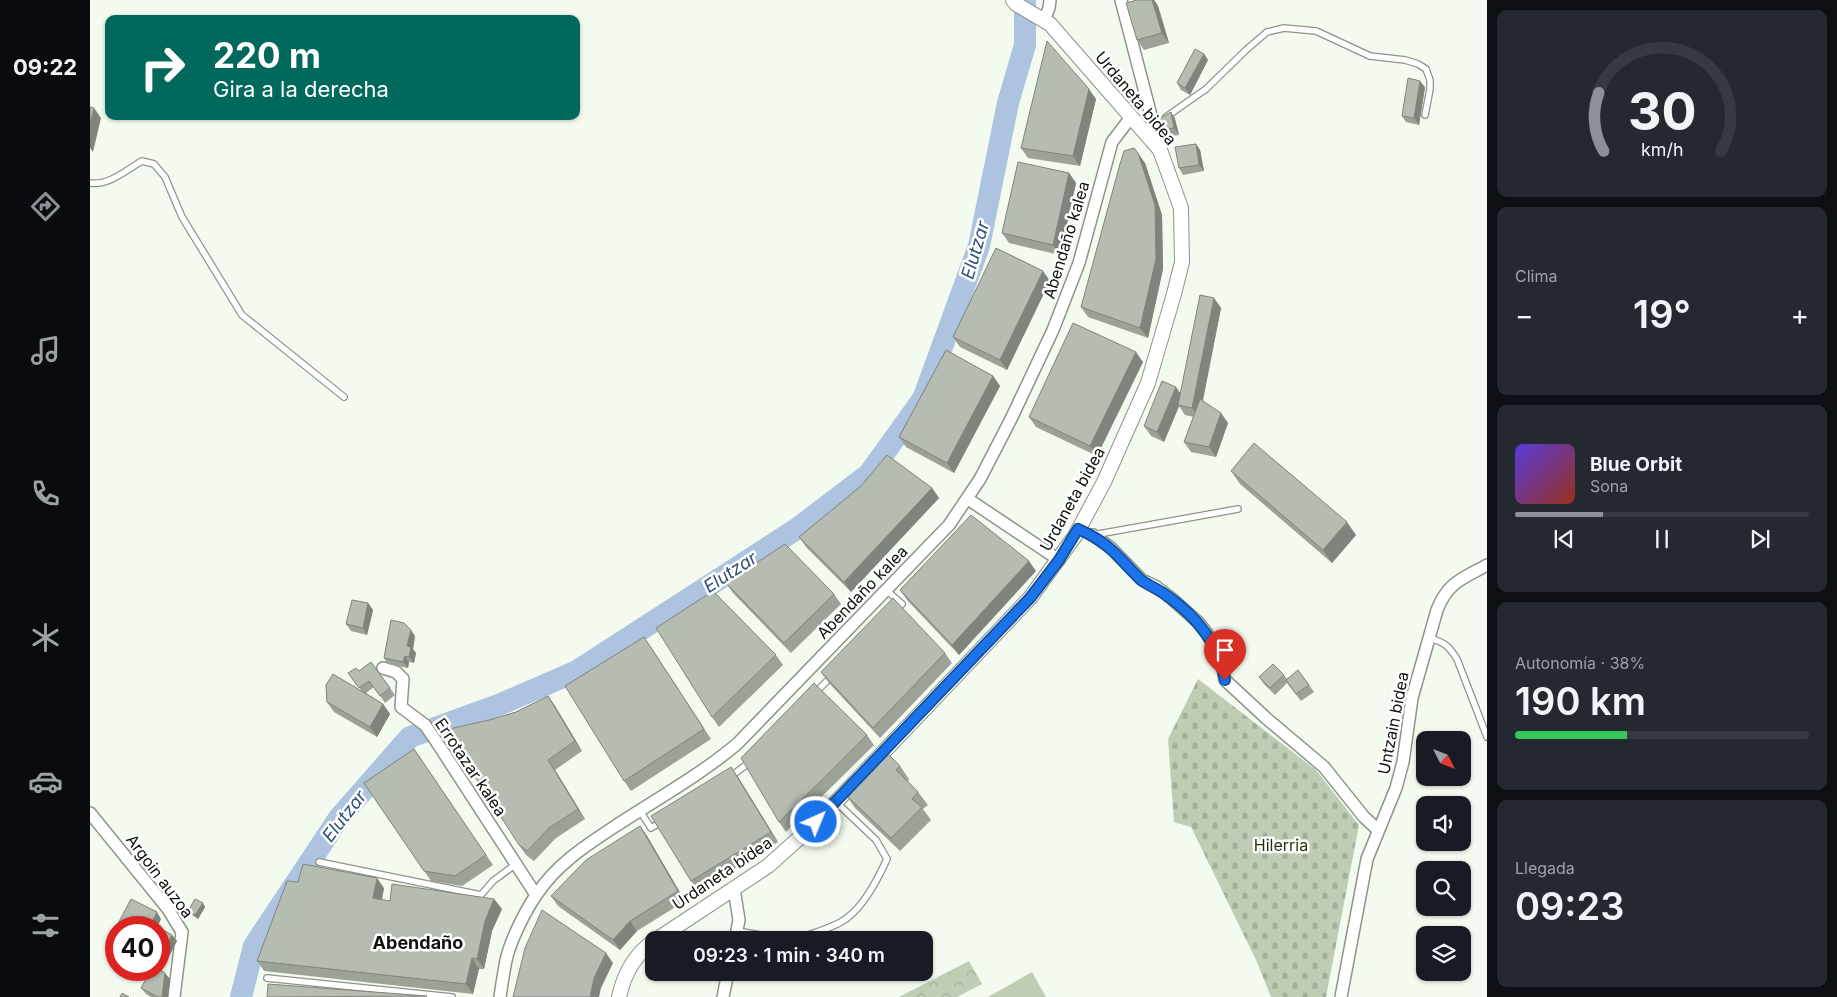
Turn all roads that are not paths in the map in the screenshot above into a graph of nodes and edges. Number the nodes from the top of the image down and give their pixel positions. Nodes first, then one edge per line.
1 (1050, 0) edge
2 (1121, 0) edge
3 (1014, 2) edge
4 (1041, 18) junction
5 (1425, 115) dead end
6 (1131, 117) junction
7 (1154, 125) junction
8 (1160, 150) junction
9 (90, 183) edge
10 (344, 397) dead end
11 (968, 499) junction
12 (1238, 509) dead end
13 (1078, 529) junction
14 (1092, 535) junction
15 (1059, 560) junction
16 (1487, 565) edge
17 (886, 590) junction
18 (888, 618) edge
19 (1429, 638) junction
20 (383, 668) dead end
21 (836, 672) edge
22 (809, 699) edge
23 (1487, 737) edge
24 (757, 754) edge
25 (728, 779) edge
26 (836, 802) junction
27 (640, 810) junction
28 (90, 813) edge
29 (666, 818) edge
30 (1378, 830) junction
31 (319, 862) dead end
32 (516, 864) junction
33 (734, 889) junction
34 (536, 895) junction
35 (670, 931) edge
36 (737, 931) edge
37 (816, 931) edge
38 (645, 950) edge
39 (266, 978) dead end
40 (726, 981) edge
41 (174, 997) edge
42 (452, 997) edge
43 (500, 997) edge
44 (619, 997) edge
45 (723, 997) edge
46 (1341, 997) edge

1 - 4 street
2 - 7 street
3 - 4 street, Urdaneta bidea
4 - 6 street, Urdaneta bidea
5 - 7 lane
6 - 8 street, Urdaneta bidea
6 - 11 street, Abendaño kalea
7 - 8 street
8 - 13 street, Urdaneta bidea
9 - 10 lane
11 - 15 street
11 - 17 street, Abendaño kalea
12 - 14 lane
13 - 14 lane
13 - 15 street, Urdaneta bidea
14 - 30 street
15 - 26 street, Urdaneta bidea
16 - 19 street, Untzain bidea
17 - 18 lane
17 - 27 street, Abendaño kalea
19 - 23 lane
19 - 30 street, Untzain bidea
20 - 32 street, Errotazar kalea
21 - 22 lane
24 - 25 lane
26 - 33 street, Urdaneta bidea
26 - 37 lane
27 - 29 lane
27 - 34 street, Abendaño kalea
28 - 41 street, Argoin auzoa
30 - 46 street, Untzain bidea
31 - 32 lane
32 - 34 street, Errotazar kalea
33 - 35 street, Urdaneta bidea
33 - 36 street
34 - 43 street, Abendaño kalea
38 - 44 street, Urdaneta bidea
39 - 42 lane
40 - 45 street

